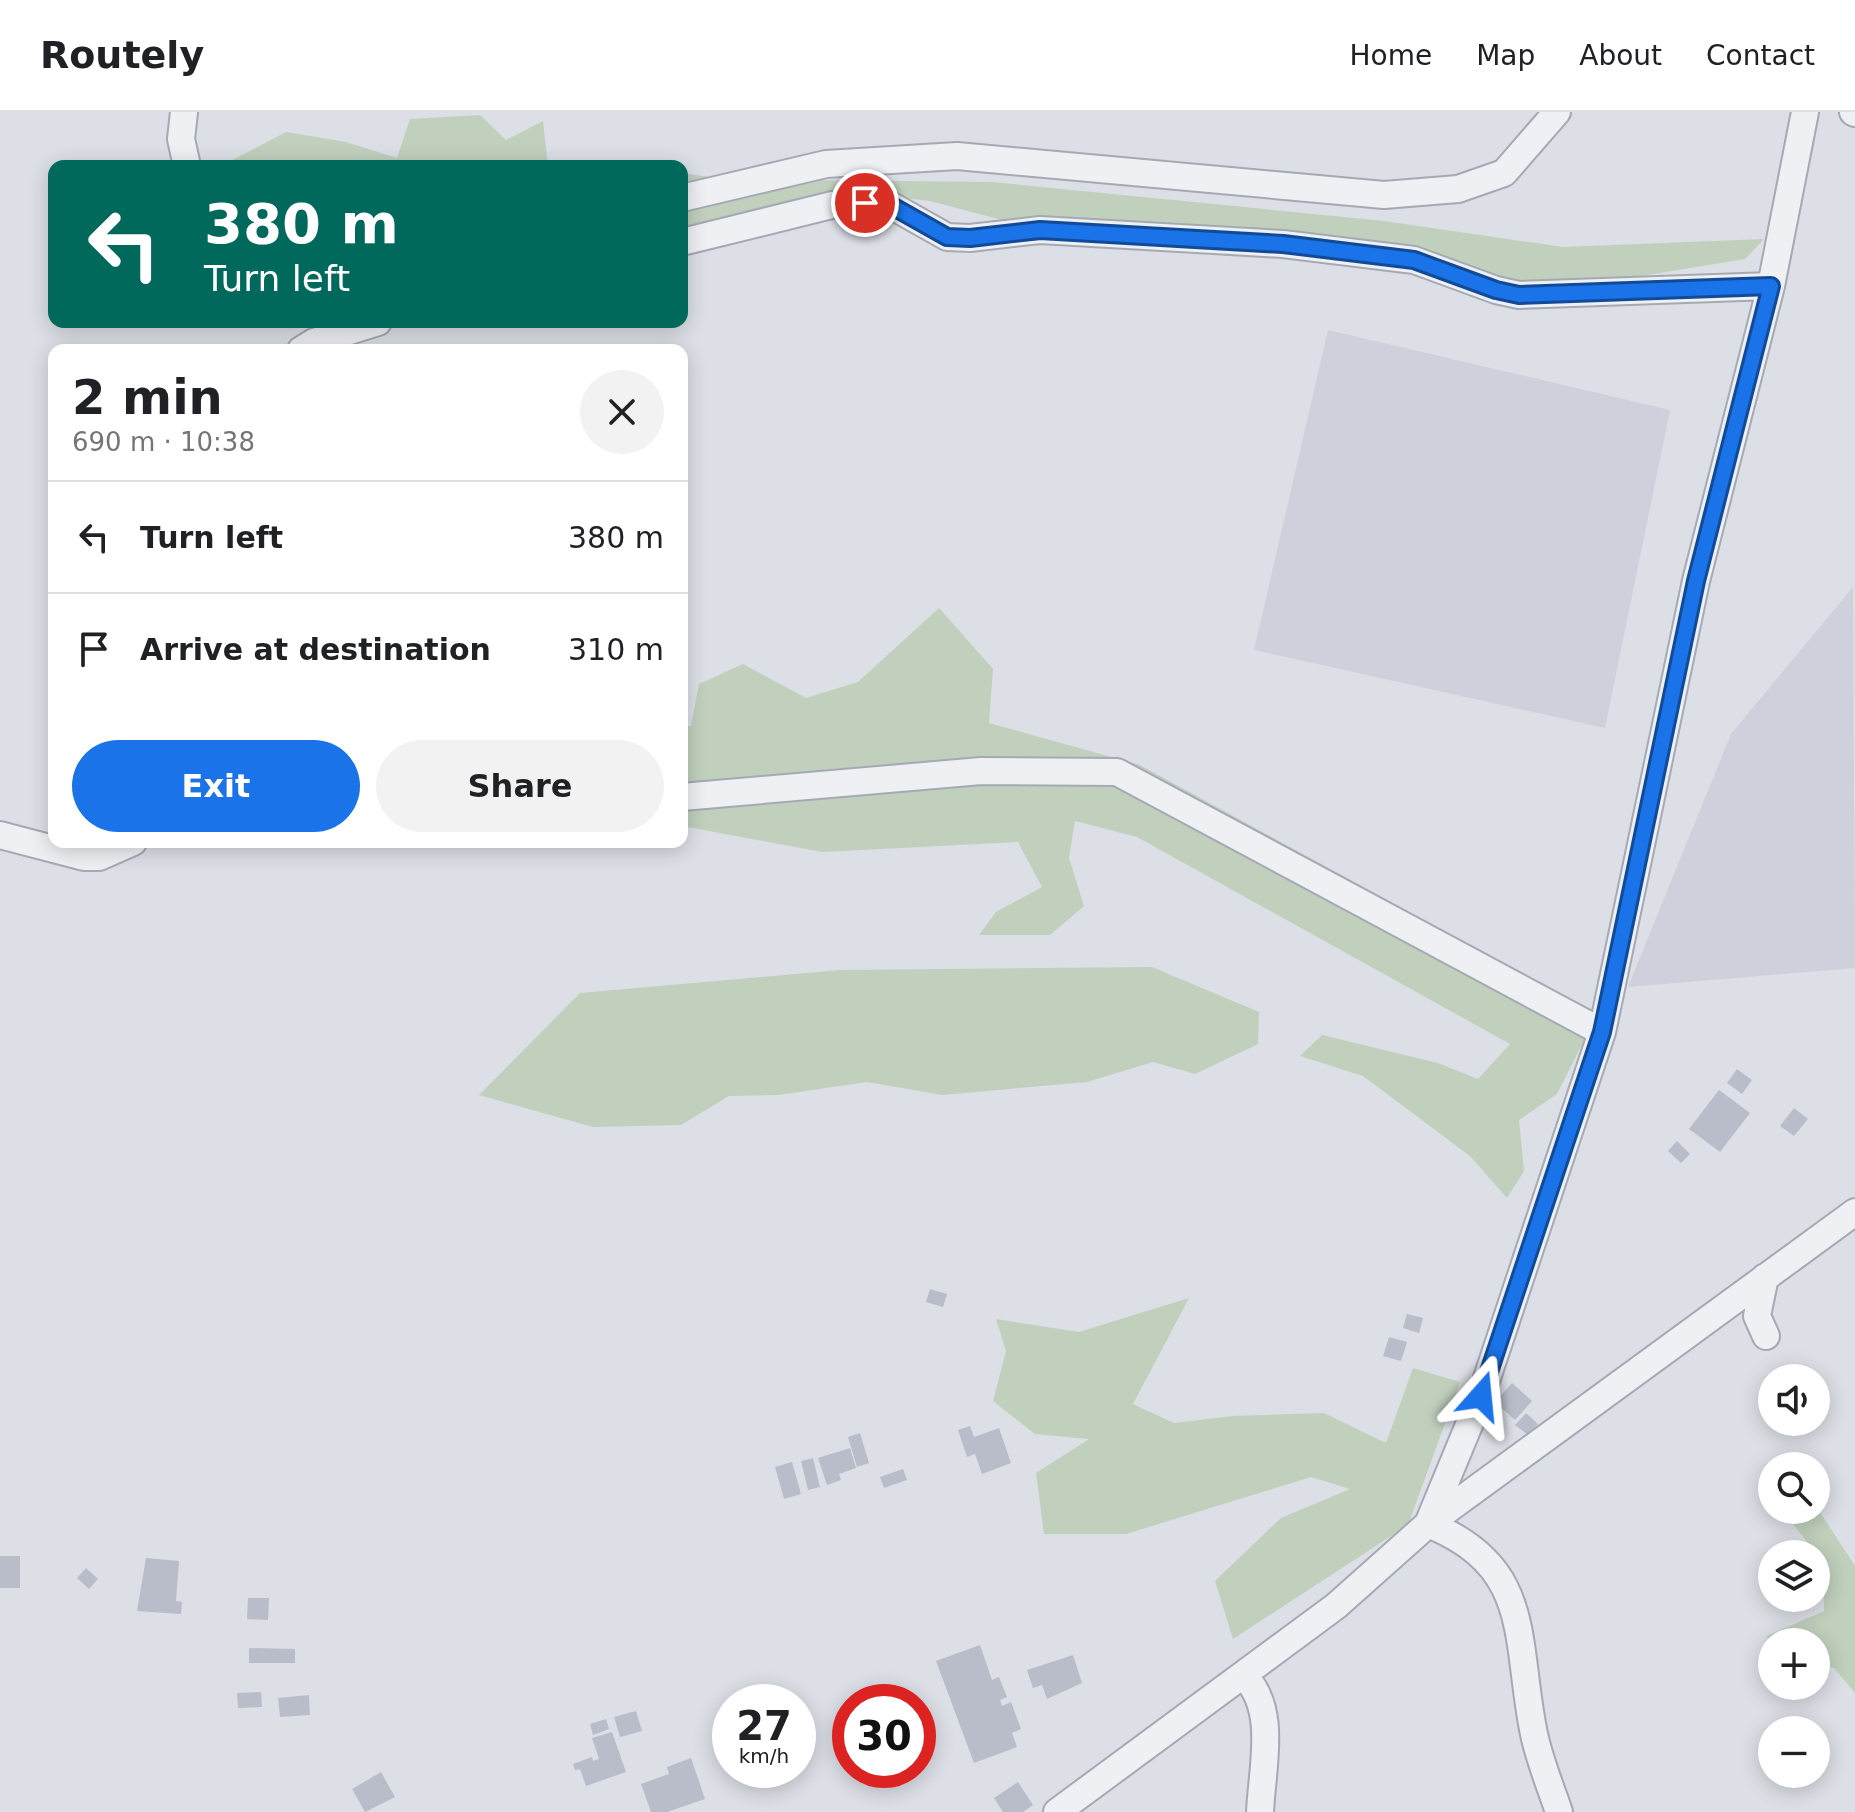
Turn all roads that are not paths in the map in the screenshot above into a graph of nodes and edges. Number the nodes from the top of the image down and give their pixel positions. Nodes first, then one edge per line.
1 (184, 112) edge
2 (1557, 112) edge
3 (1805, 112) edge
4 (186, 160) edge
5 (688, 197) edge
6 (688, 241) edge
7 (1771, 286) junction
8 (359, 328) edge
9 (311, 344) edge
10 (688, 796) edge
11 (0, 835) edge
12 (48, 848) edge
13 (50, 848) edge
14 (112, 848) edge
15 (1602, 1032) junction
16 (1855, 1212) edge
17 (1765, 1277) junction
18 (1766, 1336) dead end
19 (1428, 1524) junction
20 (1243, 1675) junction
21 (1057, 1812) edge
22 (1260, 1812) edge
23 (1559, 1812) edge

1 - 4 street
2 - 5 street
3 - 7 street
6 - 7 street
7 - 15 street
8 - 9 street
10 - 15 street
11 - 12 street
13 - 14 street
15 - 19 street
16 - 17 street
17 - 18 street
17 - 19 street
19 - 20 street
19 - 23 street
20 - 21 street
20 - 22 street

